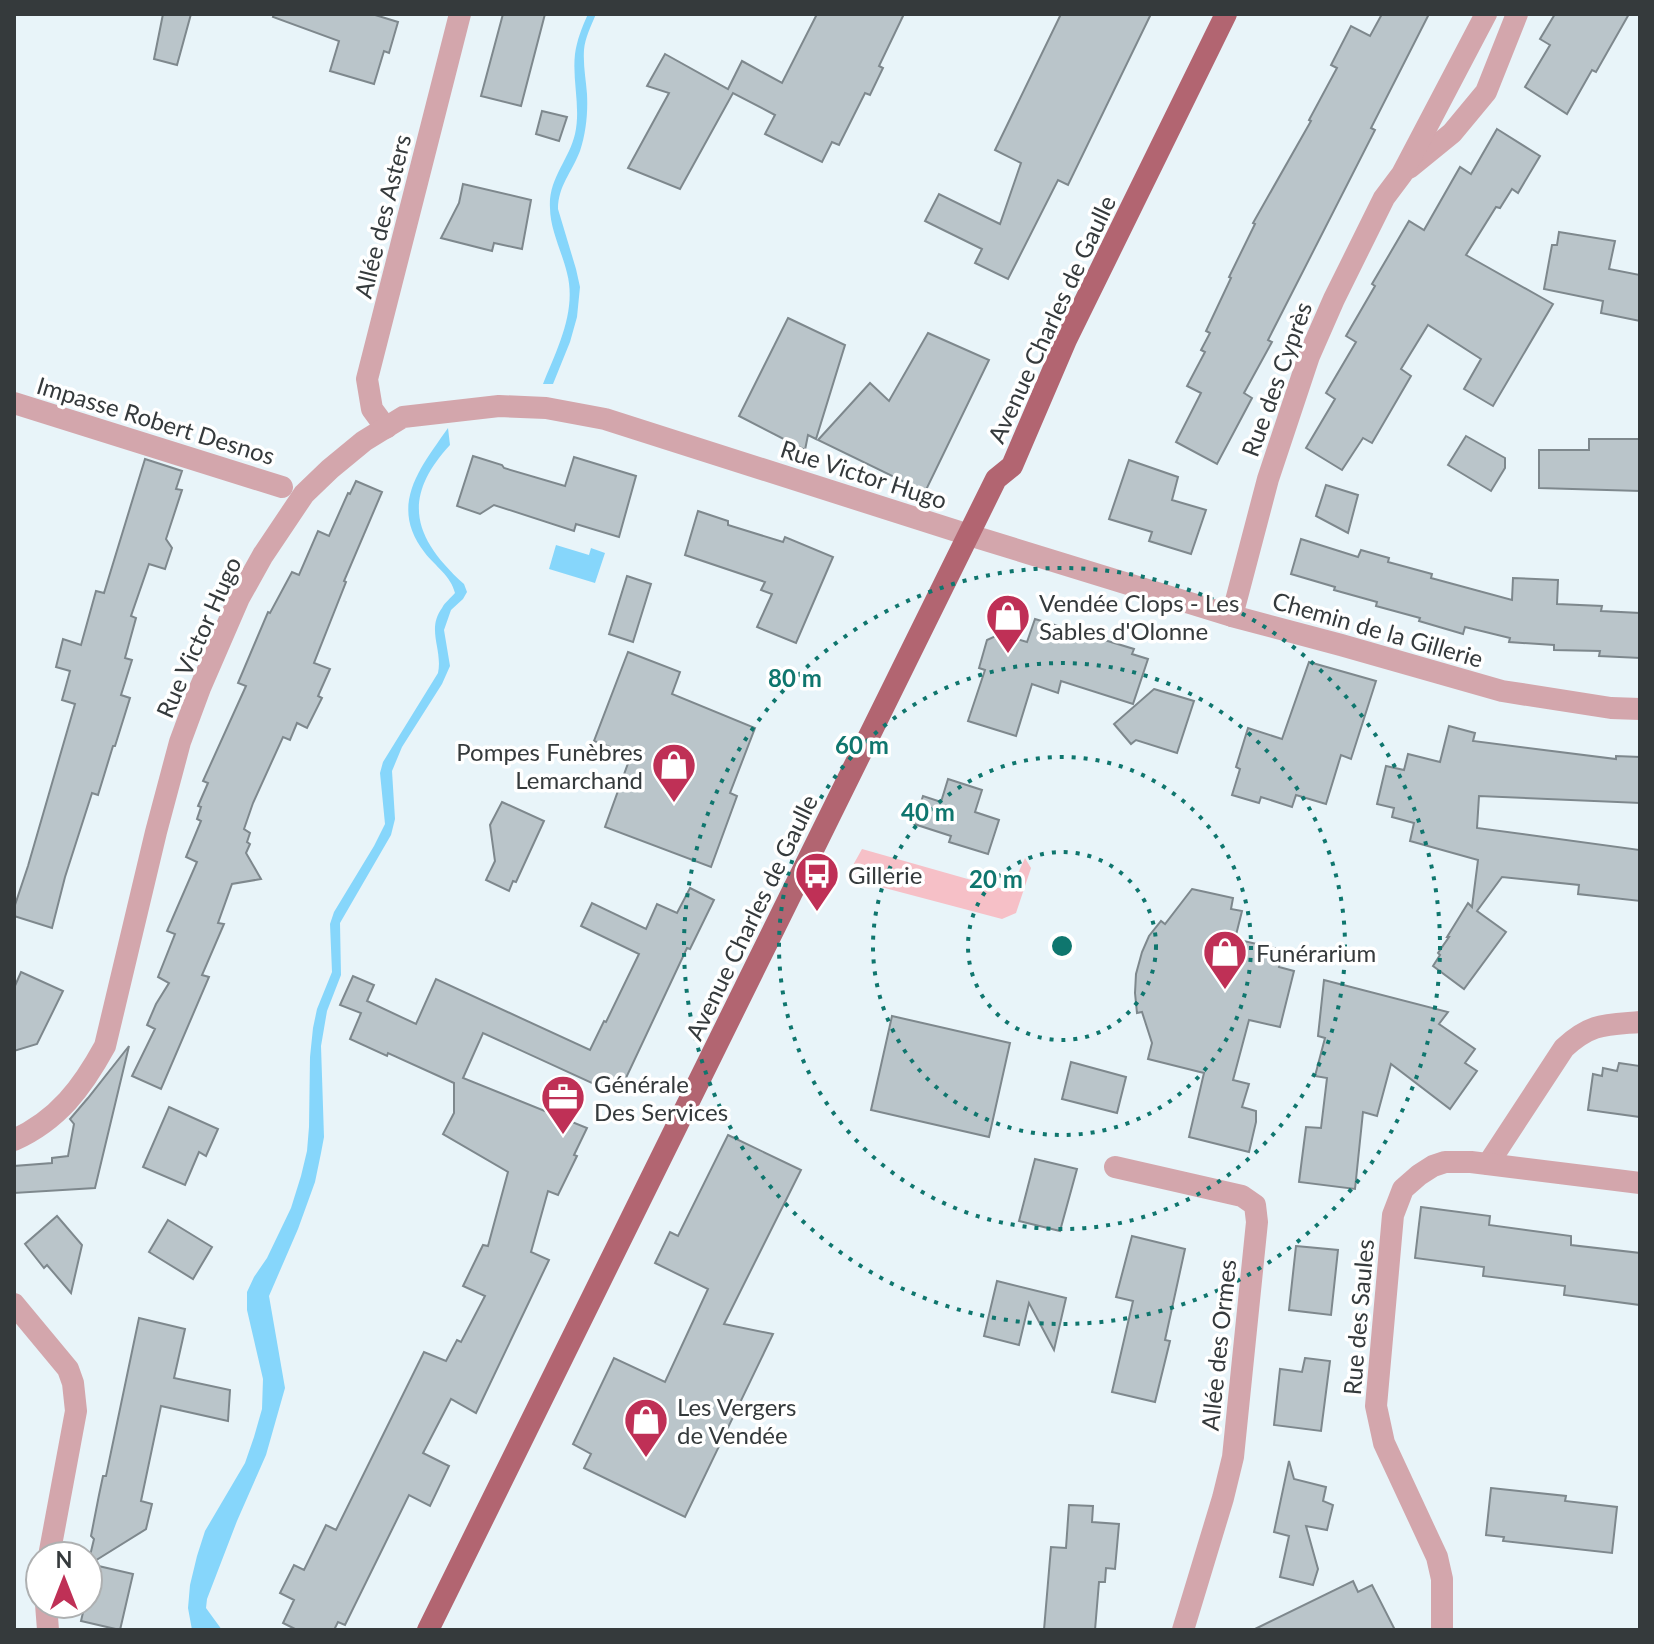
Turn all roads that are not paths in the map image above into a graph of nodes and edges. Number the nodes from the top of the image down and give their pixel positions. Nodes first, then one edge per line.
1 (460, 14) edge
2 (1226, 14) edge
3 (1486, 14) edge
4 (1517, 14) edge
5 (1402, 174) junction
6 (14, 403) edge
7 (386, 428) junction
8 (282, 487) dead end
9 (969, 535) junction
10 (1232, 616) junction
11 (1640, 709) edge
12 (1640, 1022) edge
13 (14, 1140) edge
14 (1488, 1164) junction
15 (1115, 1167) dead end
16 (1640, 1183) edge
17 (14, 1304) edge
18 (52, 1540) edge
19 (428, 1630) edge
20 (1183, 1630) edge
21 (1442, 1630) edge

1 - 7 street, Allée des Asters
2 - 9 main road, Avenue Charles de Gaulle
3 - 5 street, Rue des Cyprès
4 - 5 street, Rue des Cyprès
5 - 10 street, Rue des Cyprès
6 - 8 street, Impasse Robert Desnos
7 - 9 street, Rue Victor Hugo
7 - 13 street, Rue Victor Hugo
9 - 10 street, Chemin de la Gillerie
9 - 19 main road, Avenue Charles de Gaulle
10 - 11 street, Chemin de la Gillerie
12 - 14 street
14 - 16 street, Rue des Saules
14 - 21 street, Rue des Saules
15 - 20 street, Allée des Ormes
17 - 18 street

